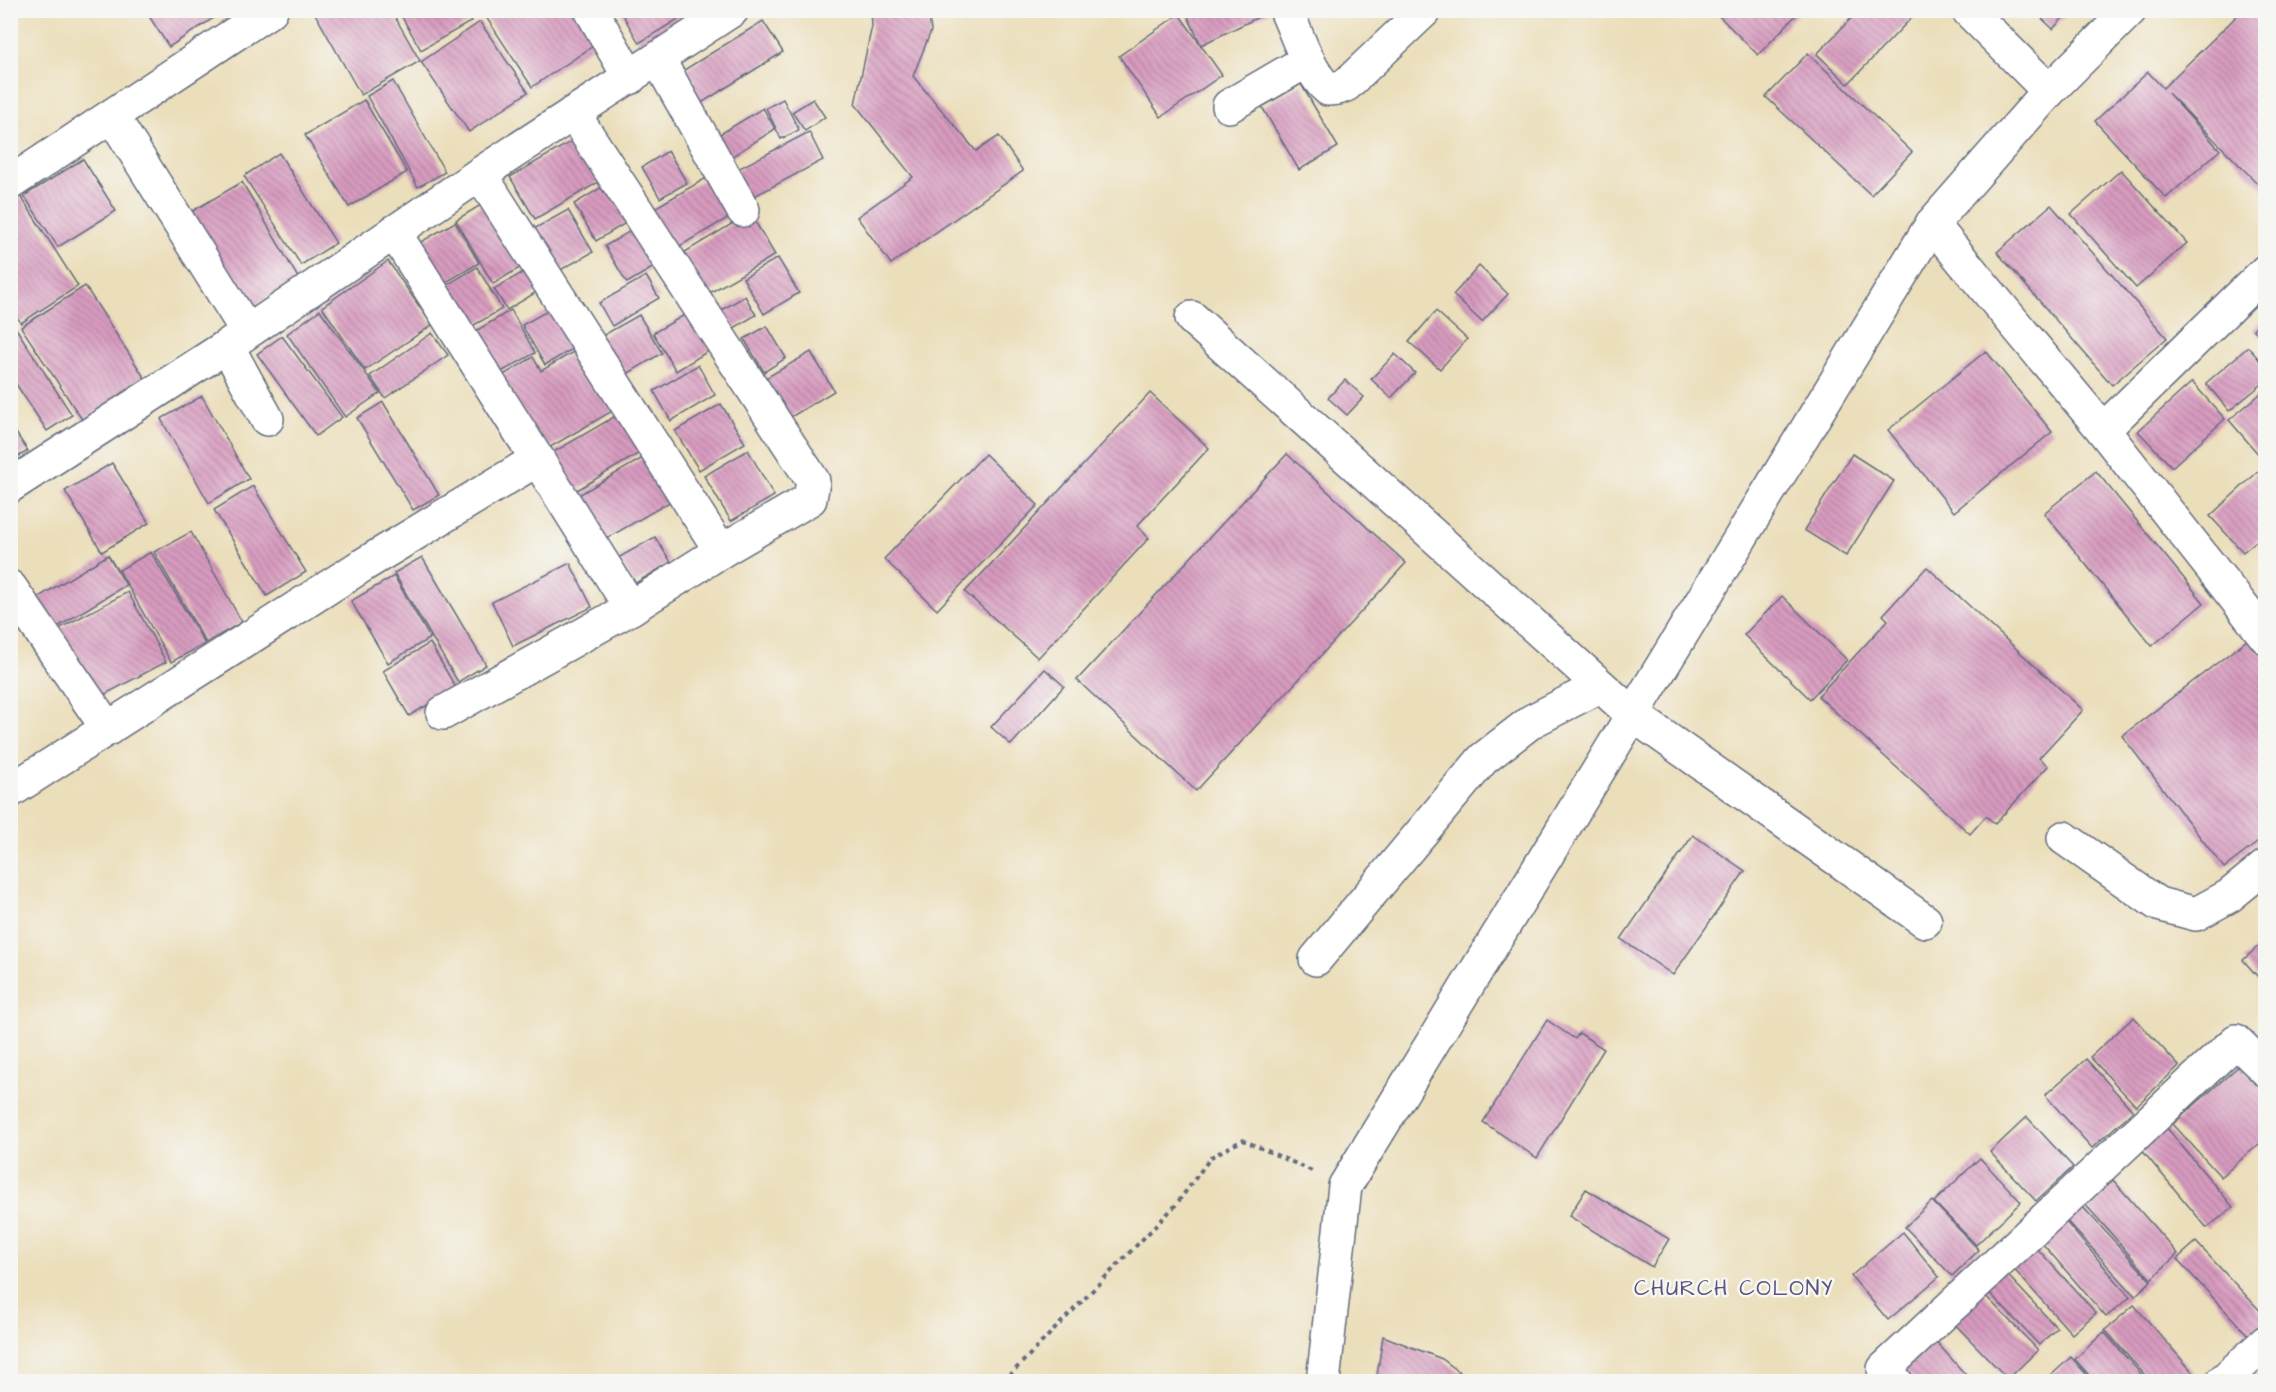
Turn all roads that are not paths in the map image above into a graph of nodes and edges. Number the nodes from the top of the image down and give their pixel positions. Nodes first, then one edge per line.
1 (271, 10) edge
2 (591, 10) edge
3 (732, 10) edge
4 (1286, 10) edge
5 (1425, 10) edge
6 (1968, 10) edge
7 (2130, 10) edge
8 (658, 59) junction
9 (1308, 60) junction
10 (630, 78) junction
11 (2049, 90) junction
12 (1229, 106) dead end
13 (573, 113) junction
14 (113, 117) junction
15 (480, 174) junction
16 (10, 183) edge
17 (743, 210) dead end
18 (1932, 224) junction
19 (394, 232) junction
20 (2265, 271) edge
21 (1192, 318) dead end
22 (237, 339) junction
23 (267, 419) dead end
24 (2103, 430) junction
25 (538, 459) junction
26 (10, 486) edge
27 (722, 551) junction
28 (10, 587) edge
29 (631, 608) junction
30 (2264, 633) edge
31 (1600, 686) junction
32 (443, 713) dead end
33 (1633, 715) junction
34 (108, 729) junction
35 (10, 791) edge
36 (2064, 838) dead end
37 (2265, 866) edge
38 (1925, 921) dead end
39 (1316, 959) dead end
40 (2265, 1070) edge
41 (2265, 1342) edge
42 (1883, 1377) edge
43 (1323, 1382) edge
44 (2222, 1382) edge

1 - 14 street
2 - 10 street
3 - 8 street
4 - 9 street
5 - 9 street
6 - 11 street
7 - 11 street
8 - 10 street
8 - 17 street
9 - 12 street
10 - 13 street
11 - 18 street
13 - 15 street
13 - 27 street
14 - 16 street
14 - 22 street
15 - 19 street
15 - 27 street
18 - 24 street
18 - 33 street
19 - 22 street
19 - 25 street
20 - 24 street
21 - 31 street
22 - 23 street
22 - 26 street
24 - 30 street
25 - 29 street
25 - 34 street
27 - 29 street
28 - 34 street
29 - 32 street
31 - 33 street
31 - 39 street
33 - 38 street
33 - 43 street
34 - 35 street
36 - 37 street
40 - 42 street
41 - 44 street

